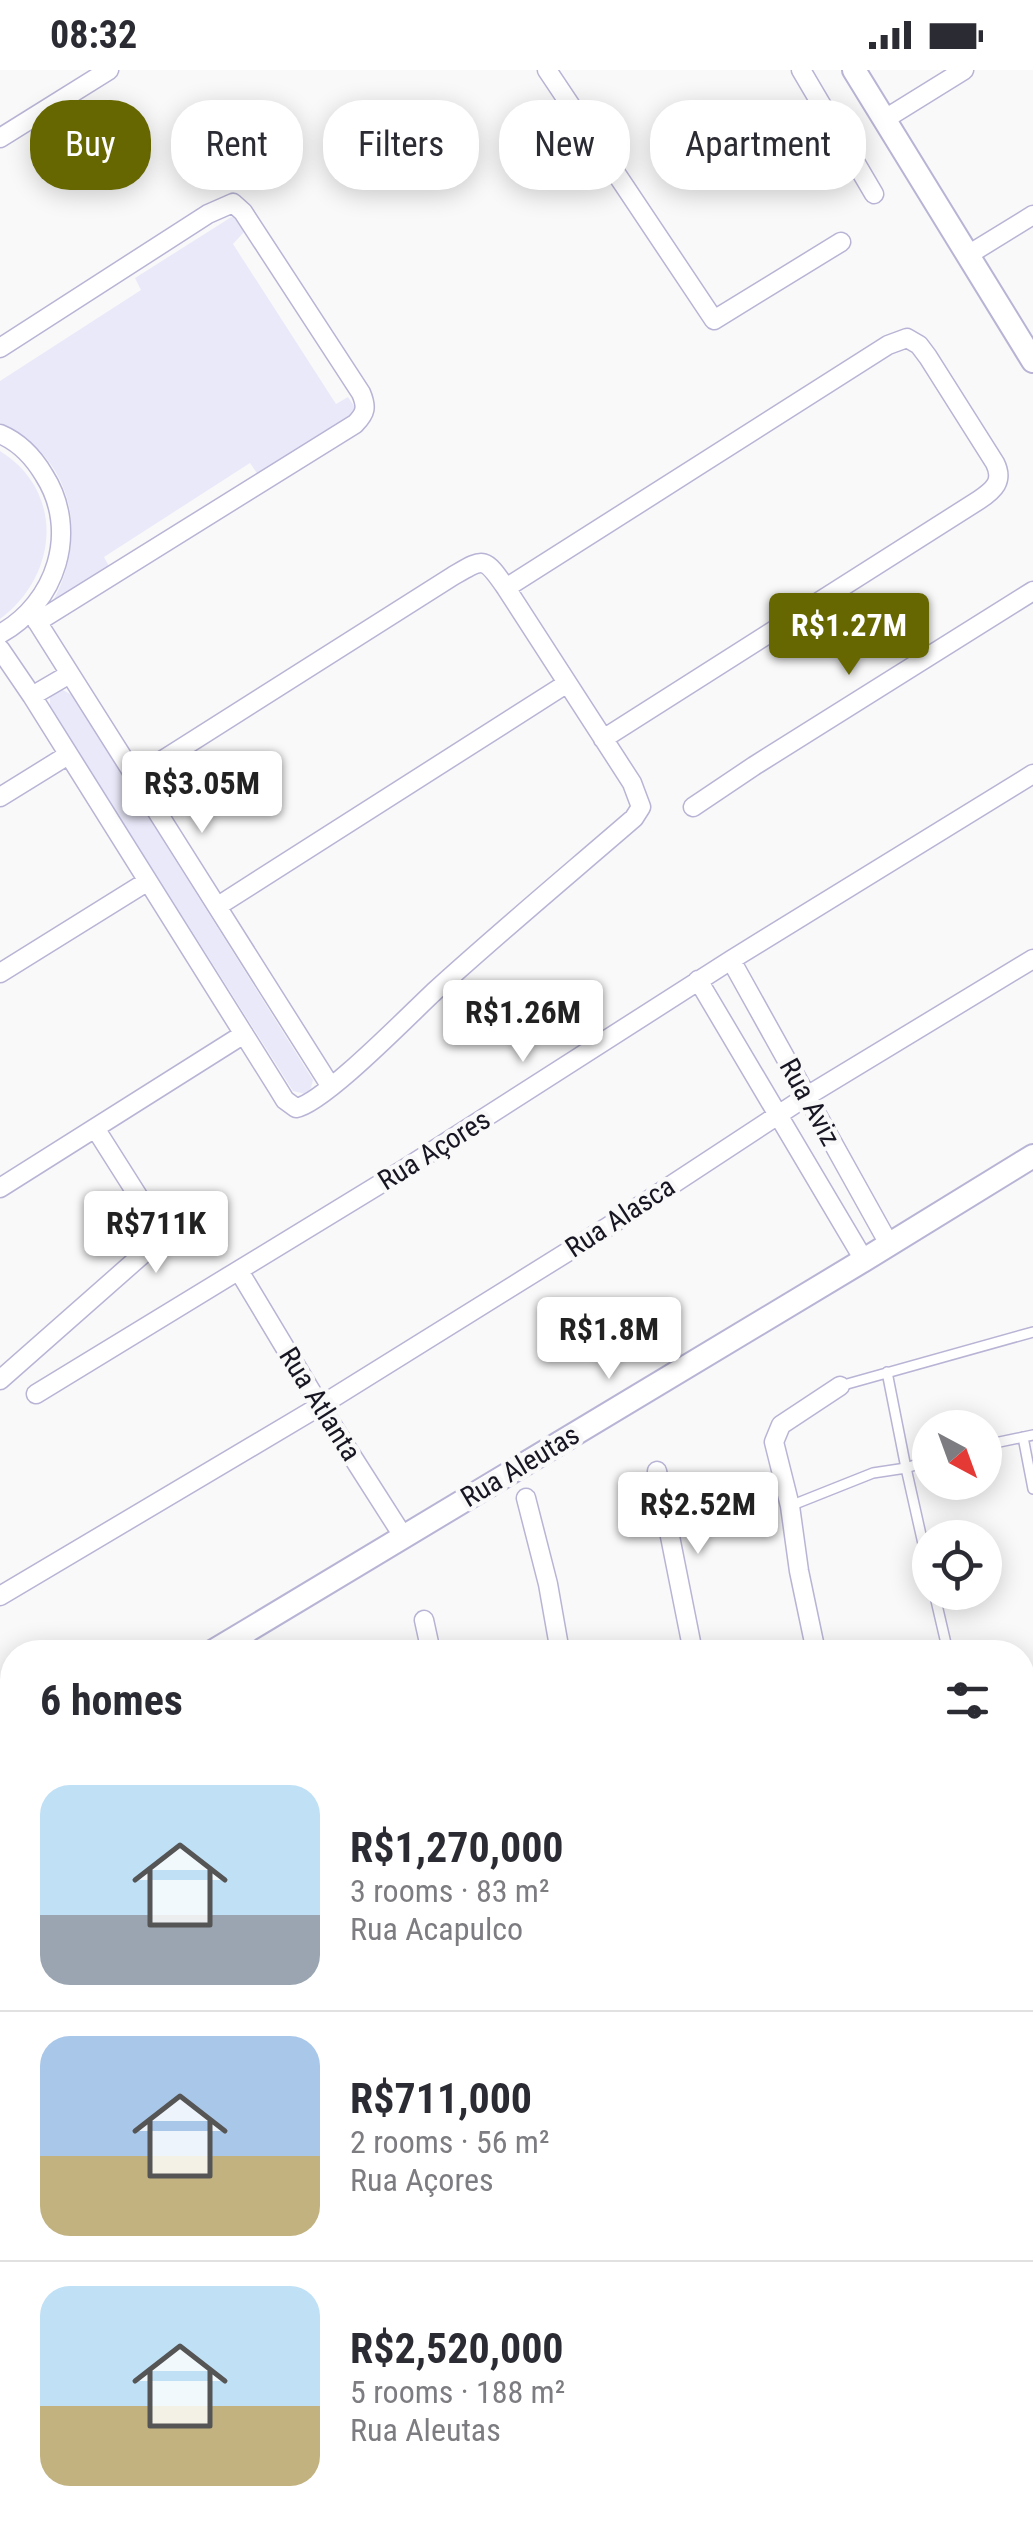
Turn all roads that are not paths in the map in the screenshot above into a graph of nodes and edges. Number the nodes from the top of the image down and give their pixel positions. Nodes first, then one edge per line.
1 (109, 70) edge
2 (547, 70) edge
3 (801, 70) edge
4 (854, 70) edge
5 (964, 70) edge
6 (885, 119) junction
7 (0, 138) edge
8 (874, 194) dead end
9 (1033, 215) edge
10 (840, 242) dead end
11 (968, 255) junction
12 (0, 348) edge
13 (1033, 361) edge
14 (0, 434) edge
15 (506, 588) junction
16 (1033, 591) edge
17 (34, 617) junction
18 (0, 634) edge
19 (0, 649) edge
20 (68, 674) junction
21 (566, 684) junction
22 (32, 696) junction
23 (603, 739) junction
24 (68, 755) junction
25 (1033, 774) edge
26 (136, 776) junction
27 (0, 797) edge
28 (693, 807) dead end
29 (148, 881) junction
30 (218, 906) junction
31 (730, 960) junction
32 (1033, 960) edge
33 (0, 973) edge
34 (698, 980) junction
35 (244, 1034) junction
36 (331, 1087) junction
37 (806, 1096) junction
38 (777, 1115) junction
39 (95, 1128) junction
40 (1033, 1156) edge
41 (0, 1188) edge
42 (889, 1244) junction
43 (864, 1260) junction
44 (239, 1272) junction
45 (1033, 1332) edge
46 (887, 1372) junction
47 (0, 1380) edge
48 (840, 1386) joint
49 (36, 1394) dead end
50 (320, 1406) junction
51 (1028, 1436) edge
52 (1002, 1441) edge
53 (912, 1466) edge
54 (906, 1468) junction
55 (657, 1472) dead end
56 (1033, 1489) edge
57 (526, 1498) dead end
58 (790, 1506) junction
59 (918, 1520) edge
60 (403, 1536) junction
61 (0, 1596) edge
62 (938, 1610) edge
63 (424, 1620) dead end
64 (232, 1640) edge
65 (428, 1640) edge
66 (558, 1640) edge
67 (692, 1640) edge
68 (813, 1640) edge
69 (945, 1640) edge

1 - 7 street
2 - 10 street
3 - 8 street
4 - 6 street
5 - 6 street
6 - 11 street
9 - 11 street
11 - 13 street
12 - 17 street
14 - 17 street
15 - 21 street
15 - 23 street
15 - 26 street
16 - 28 street
17 - 18 street
17 - 20 street
19 - 22 street
20 - 22 street
20 - 26 street
21 - 23 street
21 - 30 street
22 - 24 street
23 - 36 street
24 - 27 street
24 - 29 street
25 - 31 street, Rua Açores
26 - 30 street
29 - 33 street
29 - 35 street
30 - 36 street
31 - 34 street, Rua Açores
31 - 37 street, Rua Aviz
32 - 37 street, Rua Alasca
34 - 38 street, Rua Aviz
34 - 44 street, Rua Açores
35 - 36 street
35 - 39 street
37 - 38 street, Rua Alasca
37 - 42 street, Rua Aviz
38 - 43 street, Rua Aviz
38 - 50 street, Rua Alasca
39 - 41 street
39 - 47 street
40 - 42 street, Rua Aleutas
42 - 43 street, Rua Aleutas
43 - 60 street, Rua Aleutas
44 - 49 street, Rua Açores
44 - 50 street, Rua Atlanta
45 - 46 lane
46 - 48 lane
46 - 54 lane
48 - 58 street
50 - 60 street, Rua Atlanta
50 - 61 street, Rua Alasca
51 - 52 lane
51 - 56 lane
53 - 54 lane
54 - 58 lane
54 - 59 lane
55 - 67 street
57 - 66 street
58 - 68 street
60 - 64 street, Rua Aleutas
62 - 69 lane
63 - 65 street

